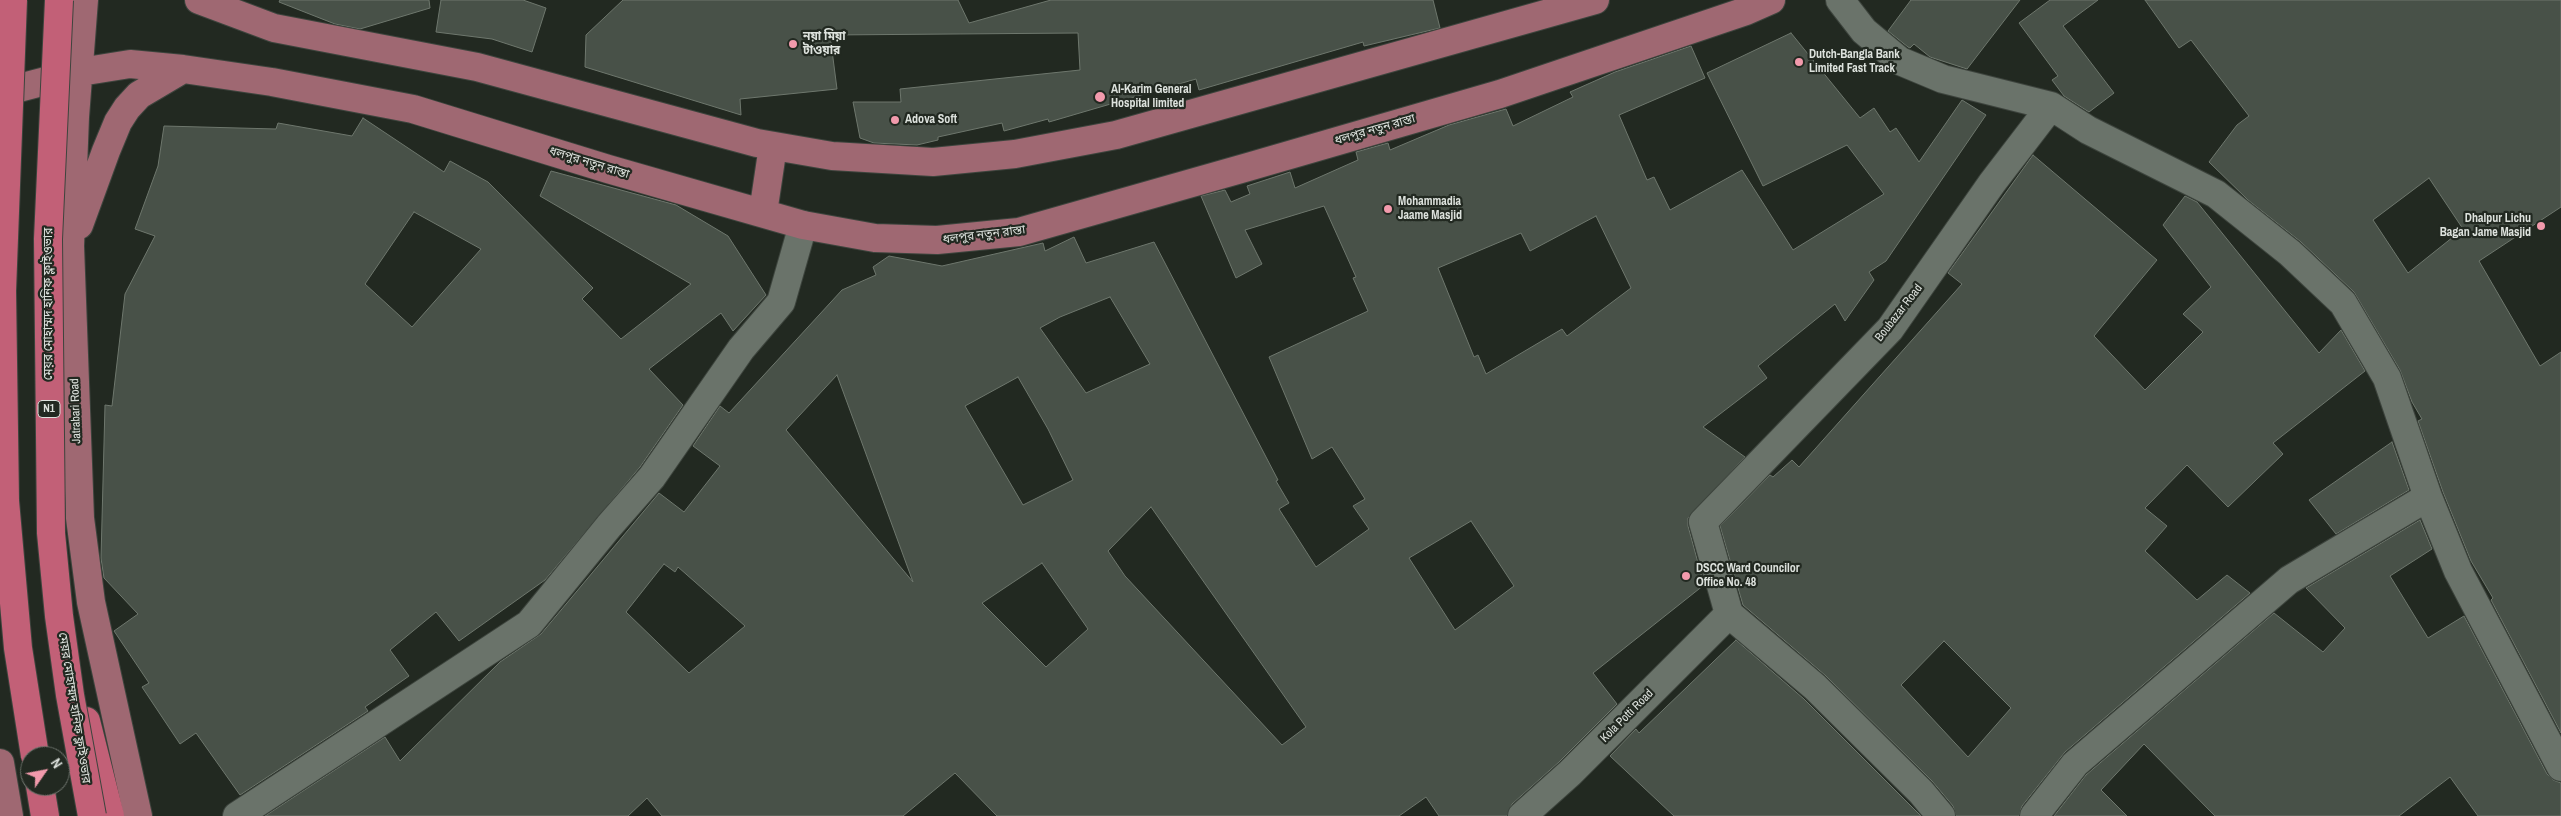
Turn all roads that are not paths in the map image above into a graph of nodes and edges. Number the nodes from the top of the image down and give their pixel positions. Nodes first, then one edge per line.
1 (1, 0) edge
2 (13, 0) edge
3 (58, 0) edge
4 (84, 0) edge
5 (199, 0) edge
6 (1595, 0) edge
7 (1772, 0) edge
8 (1840, 0) edge
9 (0, 19) edge
10 (183, 69) junction
11 (80, 72) junction
12 (0, 93) edge
13 (2051, 106) junction
14 (774, 146) junction
15 (763, 213) junction
16 (803, 225) junction
17 (70, 246) junction
18 (2428, 498) junction
19 (1729, 614) junction
20 (59, 616) junction
21 (33, 746) edge
22 (0, 763) edge
23 (2561, 768) edge
24 (42, 796) edge
25 (9, 816) edge
26 (45, 816) edge
27 (92, 816) edge
28 (110, 816) edge
29 (138, 816) edge
30 (236, 816) edge
31 (1522, 816) edge
32 (1941, 816) edge
33 (2034, 816) edge

1 - 9 main road
2 - 21 highway, bridge
3 - 20 highway, মেয়র মোহাম্মদ হানিফ ফ্লাইওভার / N1, bridge
4 - 11 main road, Jatrabari Road
5 - 14 main road
6 - 14 main road
7 - 16 main road, ধলপুর নতুন রাস্তা
8 - 13 street
10 - 11 main road, ধলপুর নতুন রাস্তা
10 - 15 main road, ধলপুর নতুন রাস্তা
10 - 17 main road
11 - 12 main road, ধলপুর নতুন রাস্তা
11 - 17 main road, Jatrabari Road
13 - 18 street
13 - 19 street, Boubazar Road
14 - 15 main road
15 - 16 main road, ধলপুর নতুন রাস্তা
16 - 30 street
17 - 29 main road, Jatrabari Road
18 - 23 street
18 - 33 street
19 - 31 street, Kola Potti Road
19 - 32 street
20 - 27 highway, মেয়র মোহাম্মদ হানিফ ফ্লাইওভার / N1, bridge
20 - 28 highway, bridge
22 - 25 main road
24 - 26 highway

